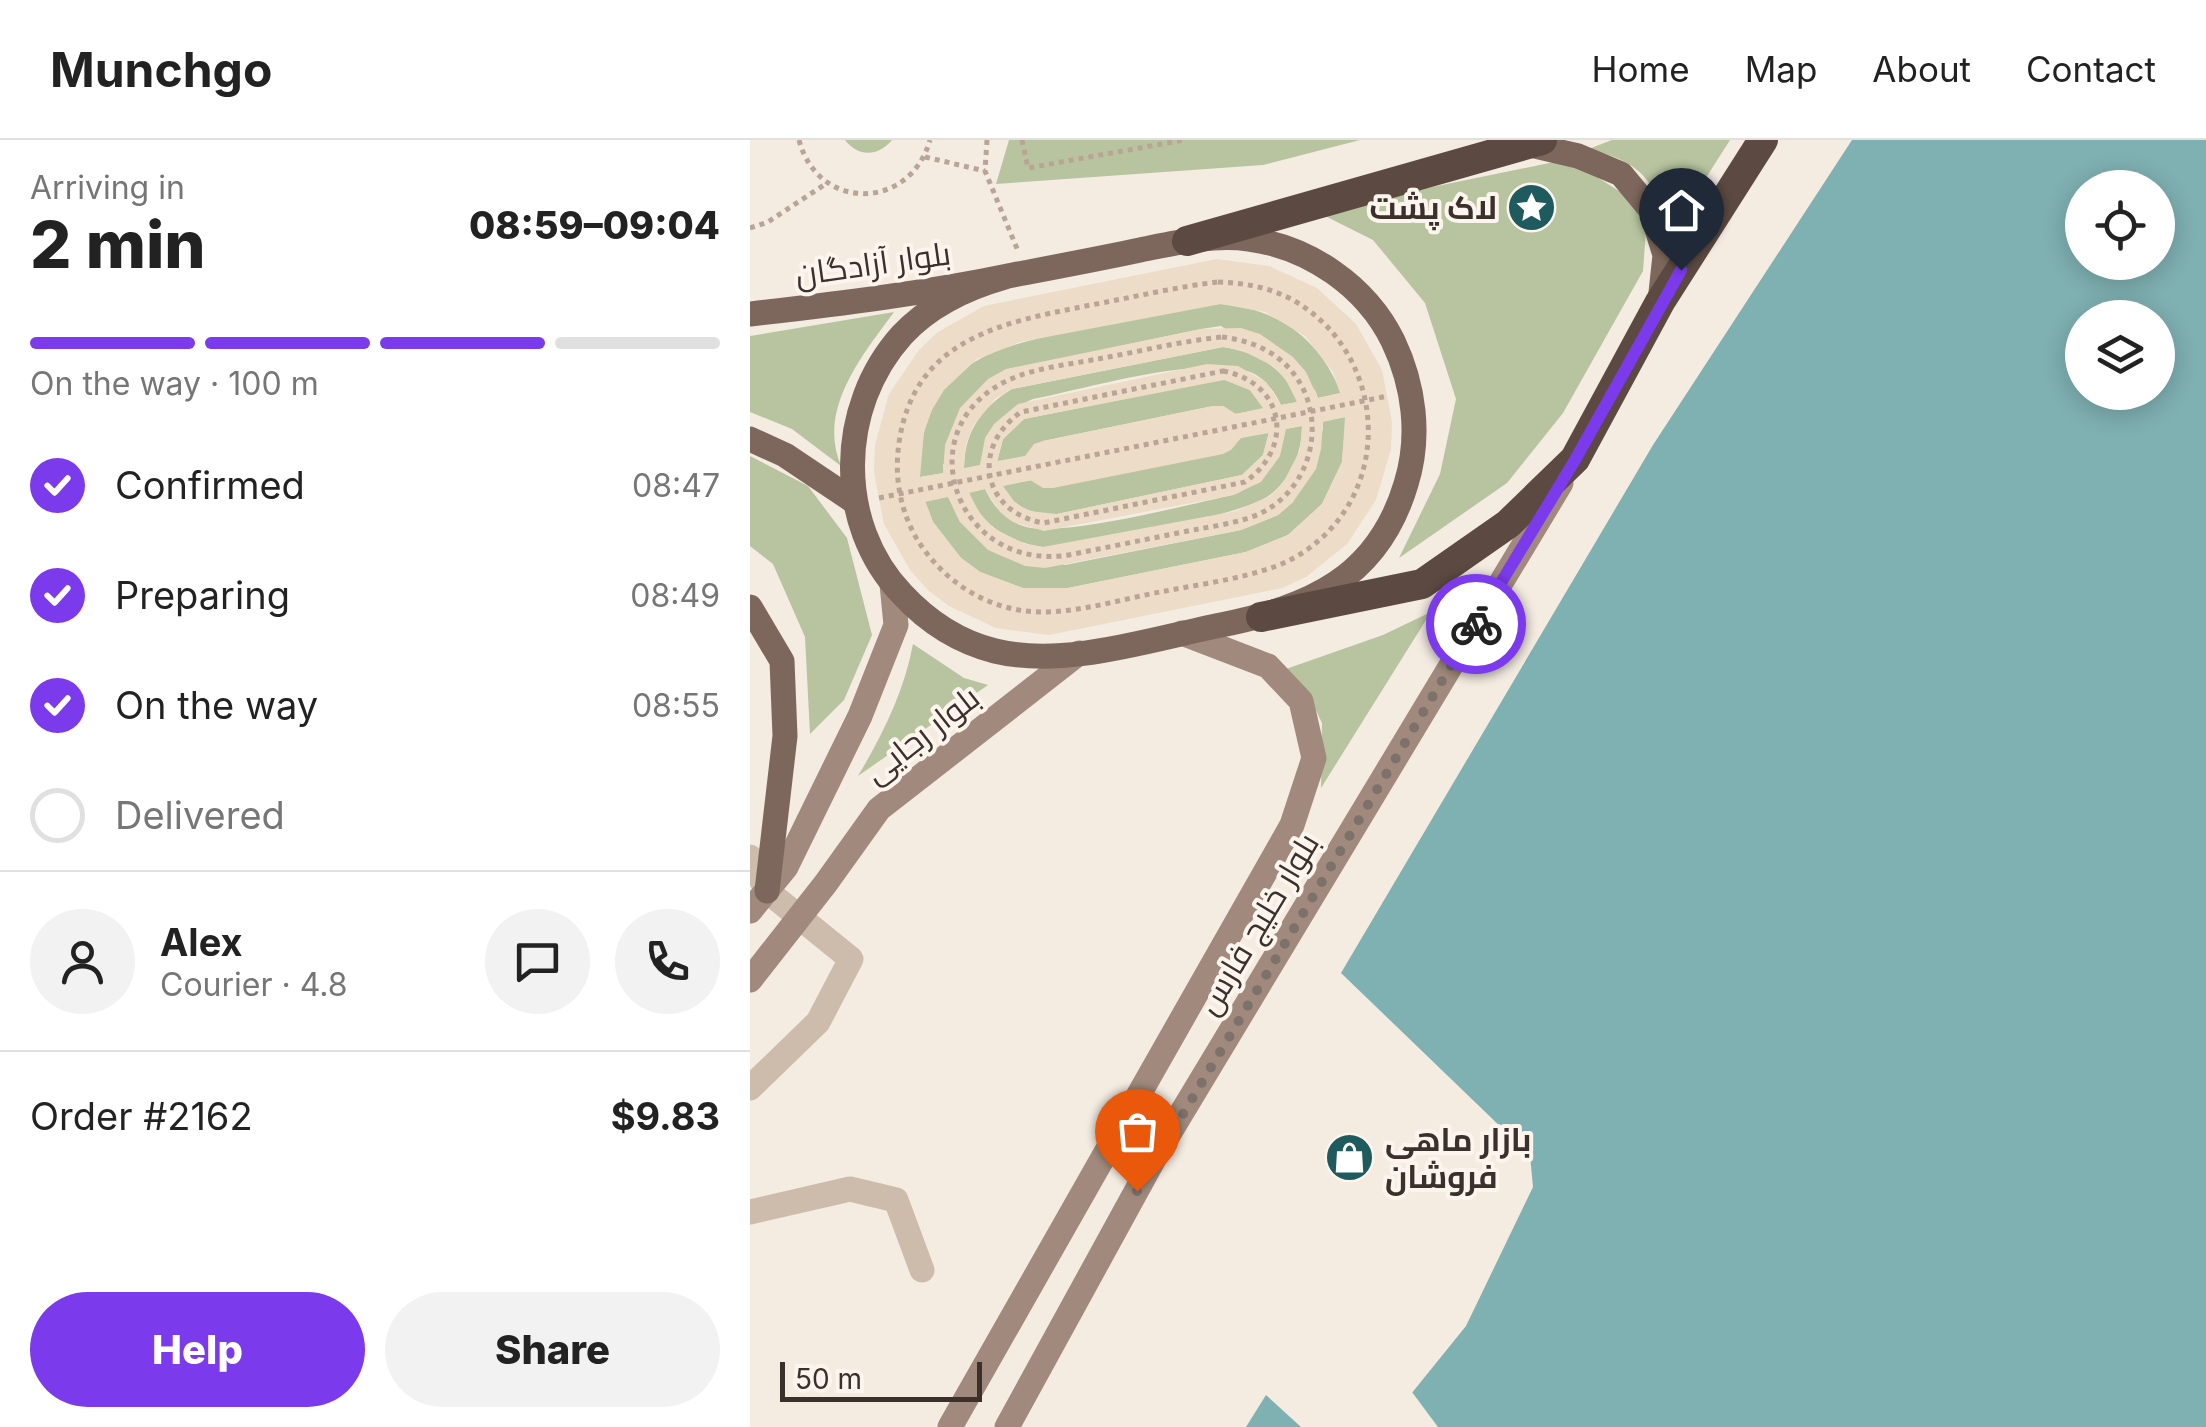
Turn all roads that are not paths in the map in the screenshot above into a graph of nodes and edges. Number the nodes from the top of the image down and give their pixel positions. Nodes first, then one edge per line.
1 (1763, 140) edge
2 (1537, 142) edge
3 (1187, 241) junction
4 (1016, 275) junction
5 (1660, 302) junction
6 (750, 314) edge
7 (750, 439) edge
8 (1575, 460) junction
9 (855, 502) junction
10 (892, 584) junction
11 (750, 607) edge
12 (1262, 617) junction
13 (1182, 633) junction
14 (1078, 653) junction
15 (750, 856) edge
16 (766, 890) junction
17 (750, 911) edge
18 (799, 917) junction
19 (750, 980) edge
20 (750, 1088) edge
21 (750, 1212) edge
22 (922, 1270) dead end
23 (950, 1427) edge
24 (1006, 1427) edge

1 - 5 highway
2 - 3 highway
2 - 5 main road
3 - 4 main road
3 - 12 main road
4 - 6 main road, بلوار آزادگان
4 - 9 main road
5 - 8 highway
7 - 9 main road
8 - 12 highway
8 - 24 main road, بلوار خلیج فارس
9 - 10 main road
10 - 14 main road
10 - 16 main road, بلوار رجایی
11 - 16 main road
12 - 13 main road
13 - 14 main road
13 - 23 main road, بلوار خلیج فارس
14 - 18 main road, بلوار رجایی
15 - 16 street
16 - 17 main road, بلوار رجایی
16 - 18 street
18 - 19 main road, بلوار رجایی
18 - 20 street
21 - 22 street

